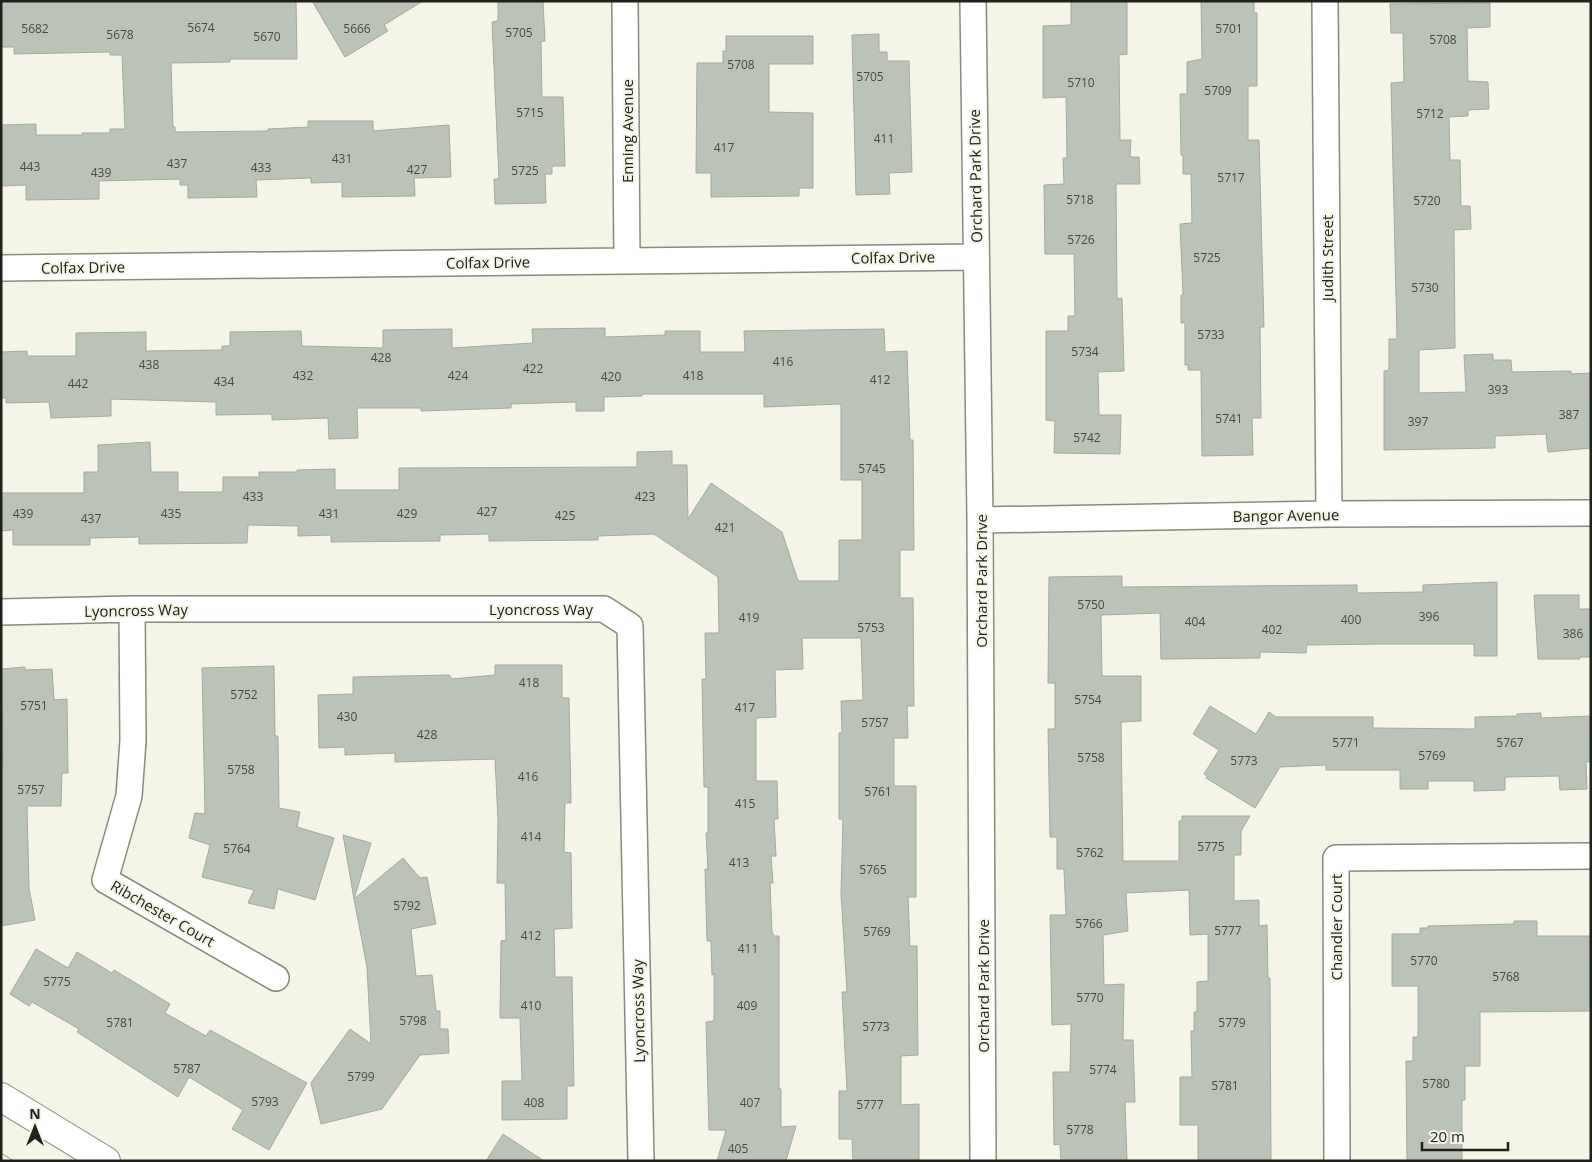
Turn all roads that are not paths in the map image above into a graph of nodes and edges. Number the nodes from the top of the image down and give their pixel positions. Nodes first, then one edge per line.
1 (626, 1) edge
2 (973, 1) edge
3 (1325, 1) edge
4 (976, 257) junction
5 (627, 261) junction
6 (1, 268) edge
7 (1591, 513) edge
8 (1328, 514) junction
9 (980, 520) junction
10 (132, 609) junction
11 (1, 612) edge
12 (1591, 856) edge
13 (276, 978) dead end
14 (1, 1097) edge
15 (106, 1161) edge
16 (641, 1161) edge
17 (983, 1161) edge
18 (1337, 1161) edge

1 - 5 street, Enning Avenue
2 - 4 street, Orchard Park Drive
3 - 8 street, Judith Street
4 - 5 street, Colfax Drive
4 - 9 street, Orchard Park Drive
5 - 6 street, Colfax Drive
7 - 8 street, Bangor Avenue
8 - 9 street, Bangor Avenue
9 - 17 street, Orchard Park Drive
10 - 11 street, Lyoncross Way
10 - 13 street, Ribchester Court
10 - 16 street, Lyoncross Way
12 - 18 street, Chandler Court
14 - 15 highway

